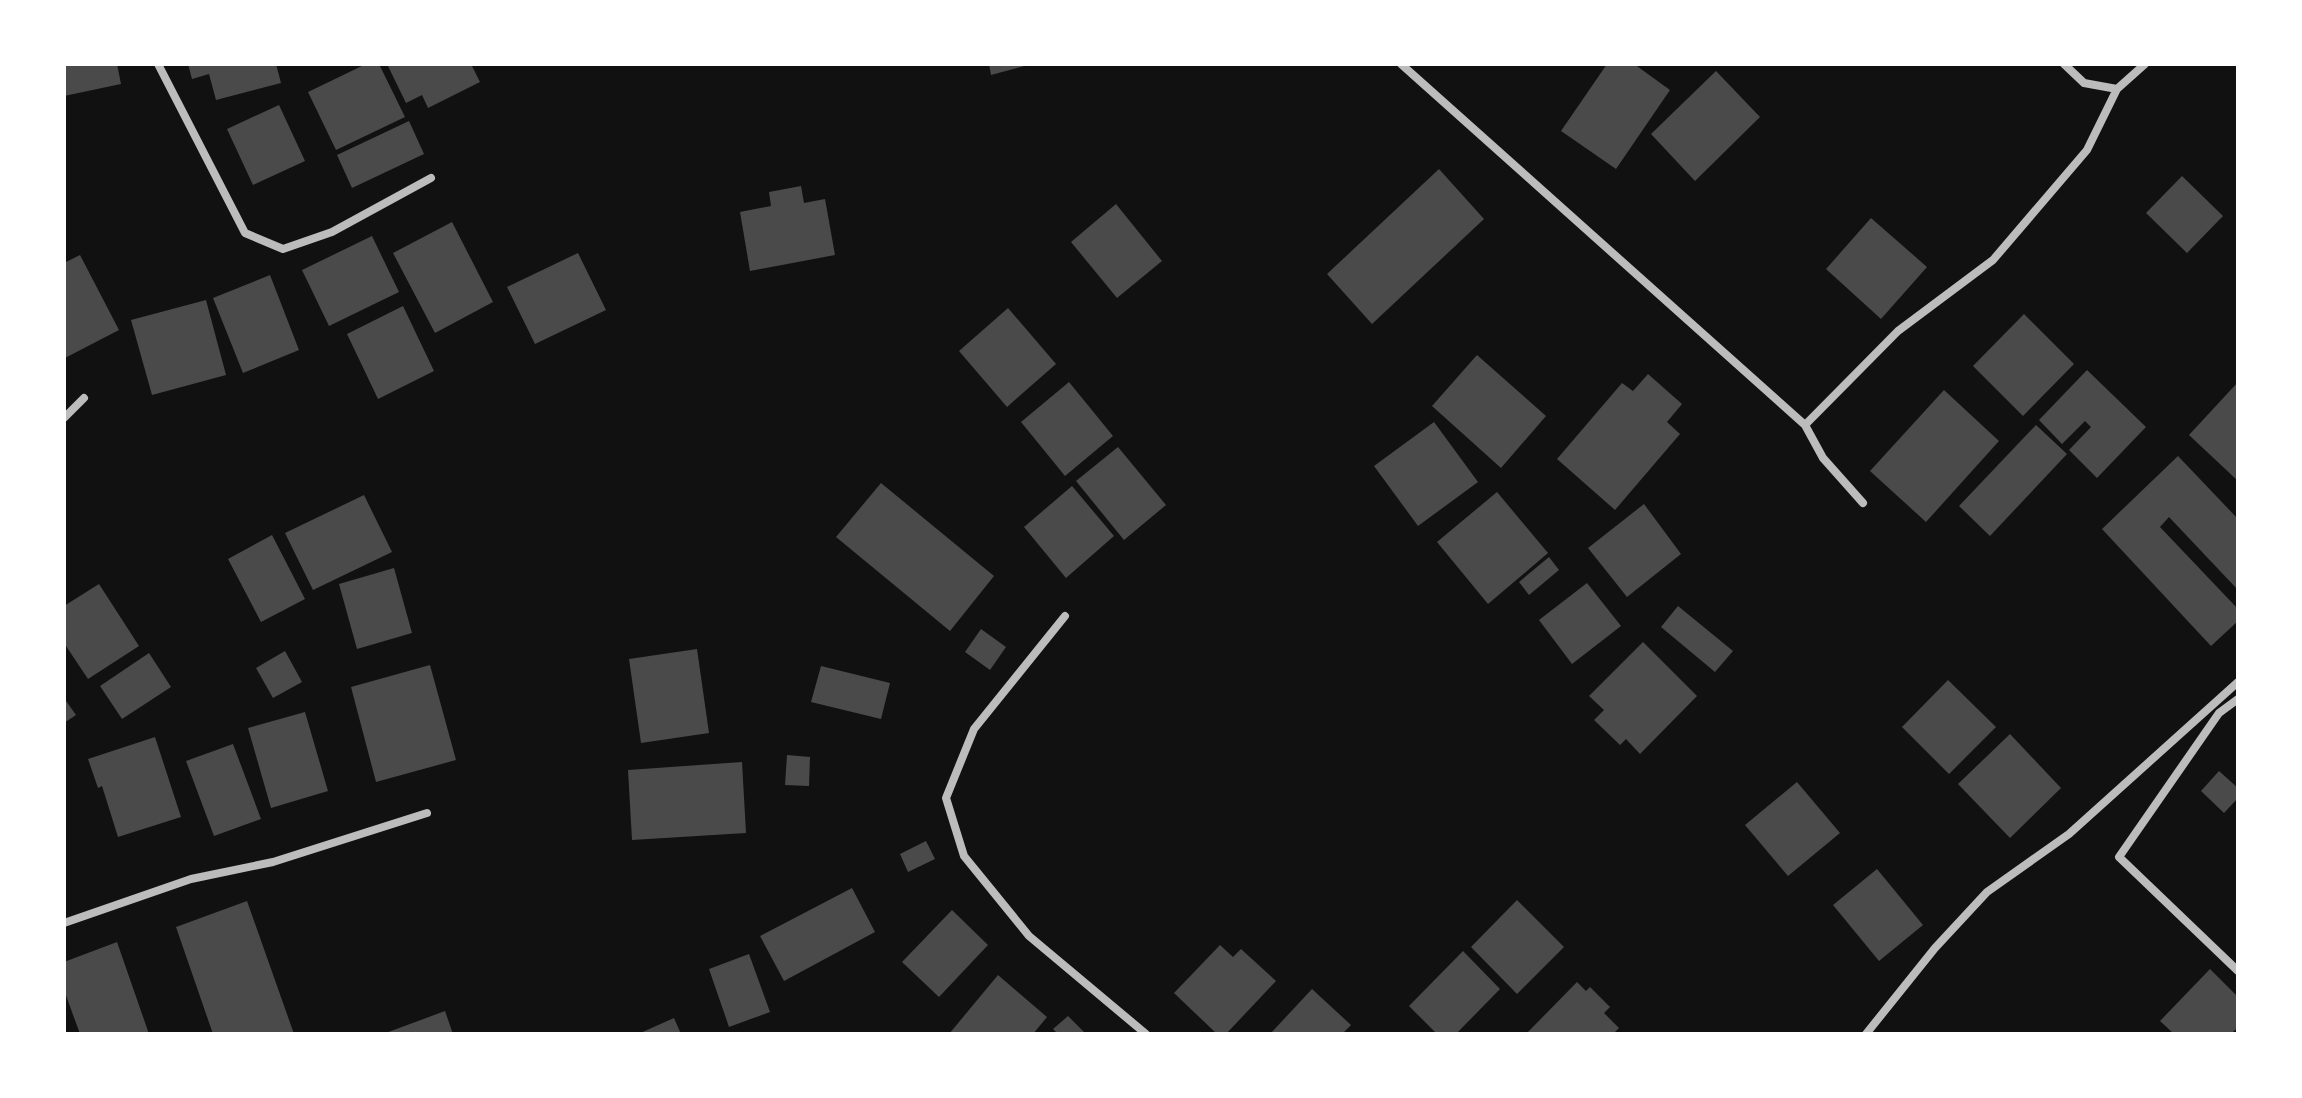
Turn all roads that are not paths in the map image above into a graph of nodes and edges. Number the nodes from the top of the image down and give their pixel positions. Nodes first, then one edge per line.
1 (158, 64) edge
2 (1401, 64) edge
3 (2064, 64) edge
4 (2145, 64) edge
5 (2117, 89) junction
6 (431, 178) dead end
7 (84, 398) dead end
8 (64, 418) edge
9 (1805, 425) junction
10 (1863, 503) dead end
11 (1065, 616) dead end
12 (2238, 682) edge
13 (2238, 699) edge
14 (427, 813) dead end
15 (64, 923) edge
16 (2238, 971) edge
17 (1146, 1034) edge
18 (1866, 1034) edge

1 - 6 street
2 - 9 street
3 - 5 street
4 - 5 street
5 - 9 street
7 - 8 street
9 - 10 street
11 - 17 street
12 - 18 street
13 - 16 street
14 - 15 street

